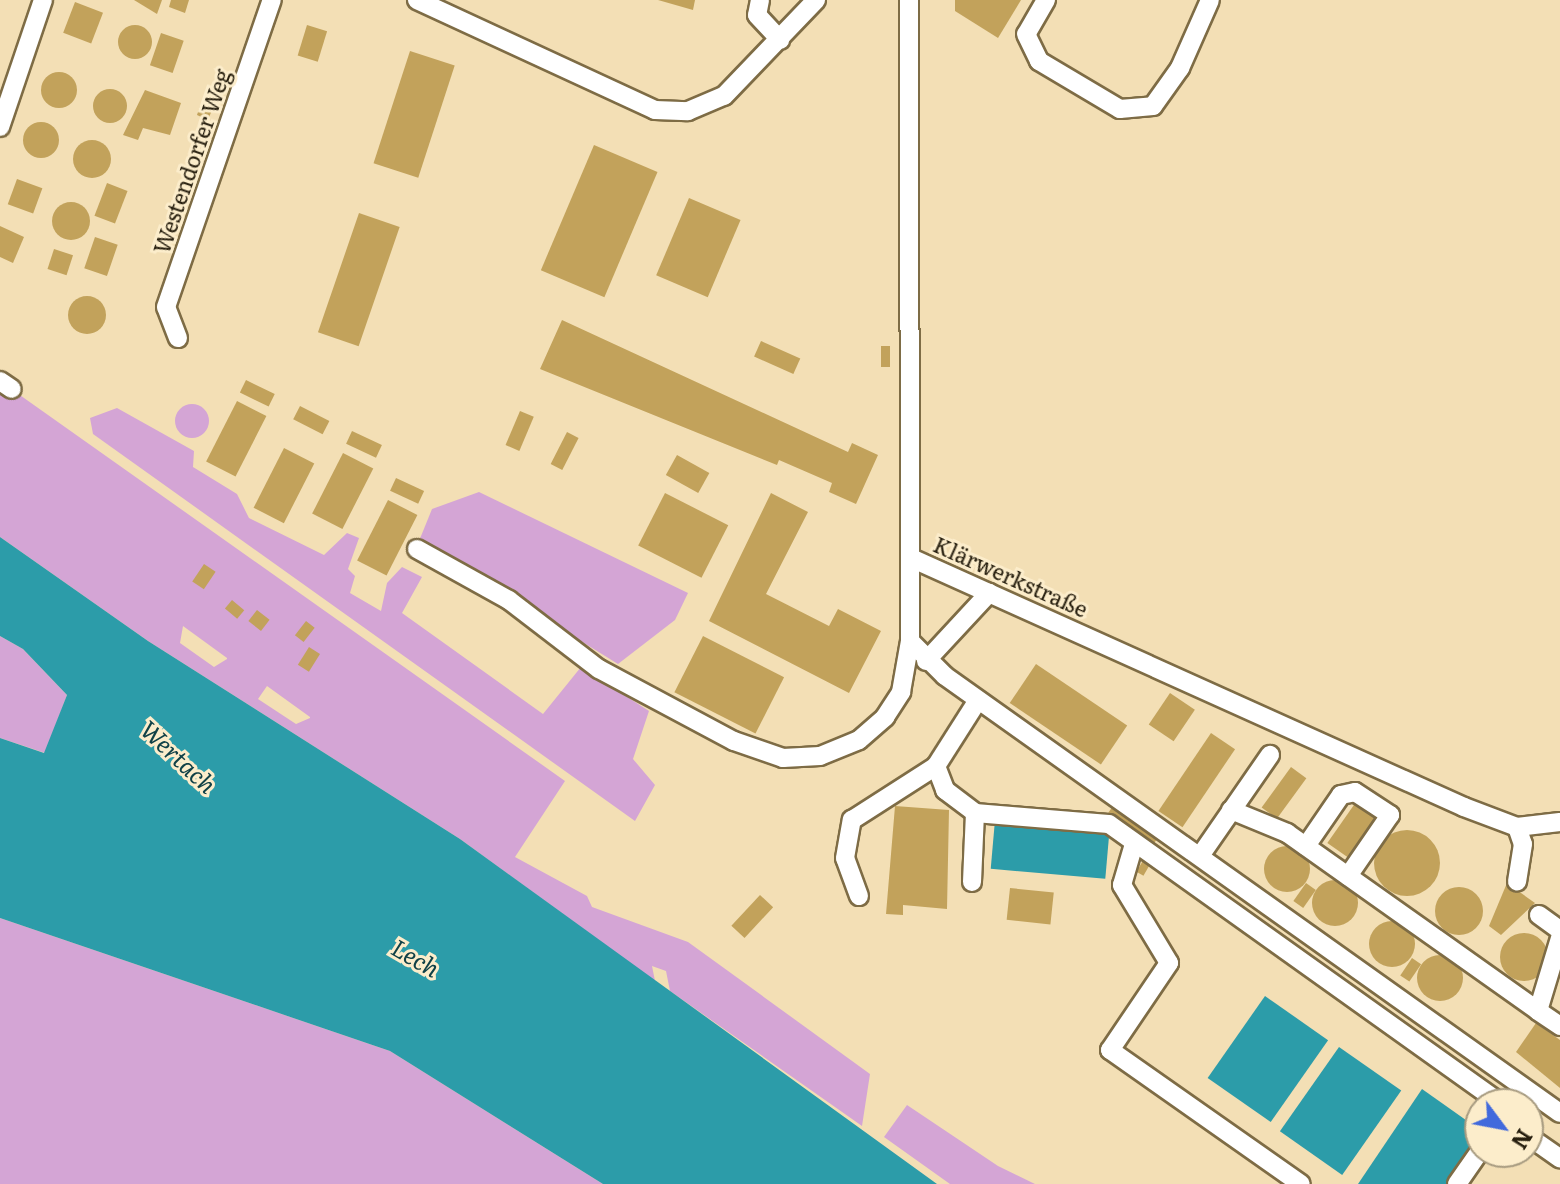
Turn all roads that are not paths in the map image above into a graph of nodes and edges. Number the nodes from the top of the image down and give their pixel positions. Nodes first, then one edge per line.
1 (43, 0) edge
2 (272, 0) edge
3 (417, 0) edge
4 (760, 0) edge
5 (816, 0) edge
6 (909, 0) edge
7 (1046, 0) edge
8 (1210, 0) edge
9 (780, 40) junction
10 (0, 127) edge
11 (178, 338) dead end
12 (417, 549) dead end
13 (911, 558) junction
14 (989, 593) junction
15 (910, 641) junction
16 (926, 661) junction
17 (978, 700) junction
18 (1270, 755) dead end
19 (936, 766) junction
20 (1231, 810) junction
21 (975, 813) junction
22 (1560, 822) edge
23 (1517, 827) junction
24 (1134, 844) junction
25 (1306, 846) junction
26 (1200, 856) junction
27 (1348, 876) junction
28 (972, 882) dead end
29 (1517, 882) dead end
30 (859, 896) dead end
31 (1539, 915) dead end
32 (1560, 930) edge
33 (1560, 938) edge
34 (1538, 1011) junction
35 (1560, 1026) edge
36 (1478, 1088) edge
37 (1560, 1113) edge
38 (1301, 1184) edge

1 - 10 street
2 - 11 street, Westendorfer Weg
3 - 9 street
4 - 9 street
5 - 9 street
6 - 13 street, Klärwerkstraße
7 - 8 street
12 - 15 street
13 - 14 street, Klärwerkstraße
13 - 15 street
14 - 16 street
14 - 23 street, Klärwerkstraße
15 - 16 street
16 - 17 street
17 - 19 street
17 - 26 street
18 - 20 street
19 - 21 street
19 - 30 street
20 - 25 street
20 - 26 street
21 - 24 street
21 - 28 street
22 - 23 street
23 - 29 street
24 - 36 street
24 - 38 street
25 - 27 street
25 - 27 street
26 - 37 street
27 - 34 street
31 - 32 street
33 - 34 street
34 - 35 street

